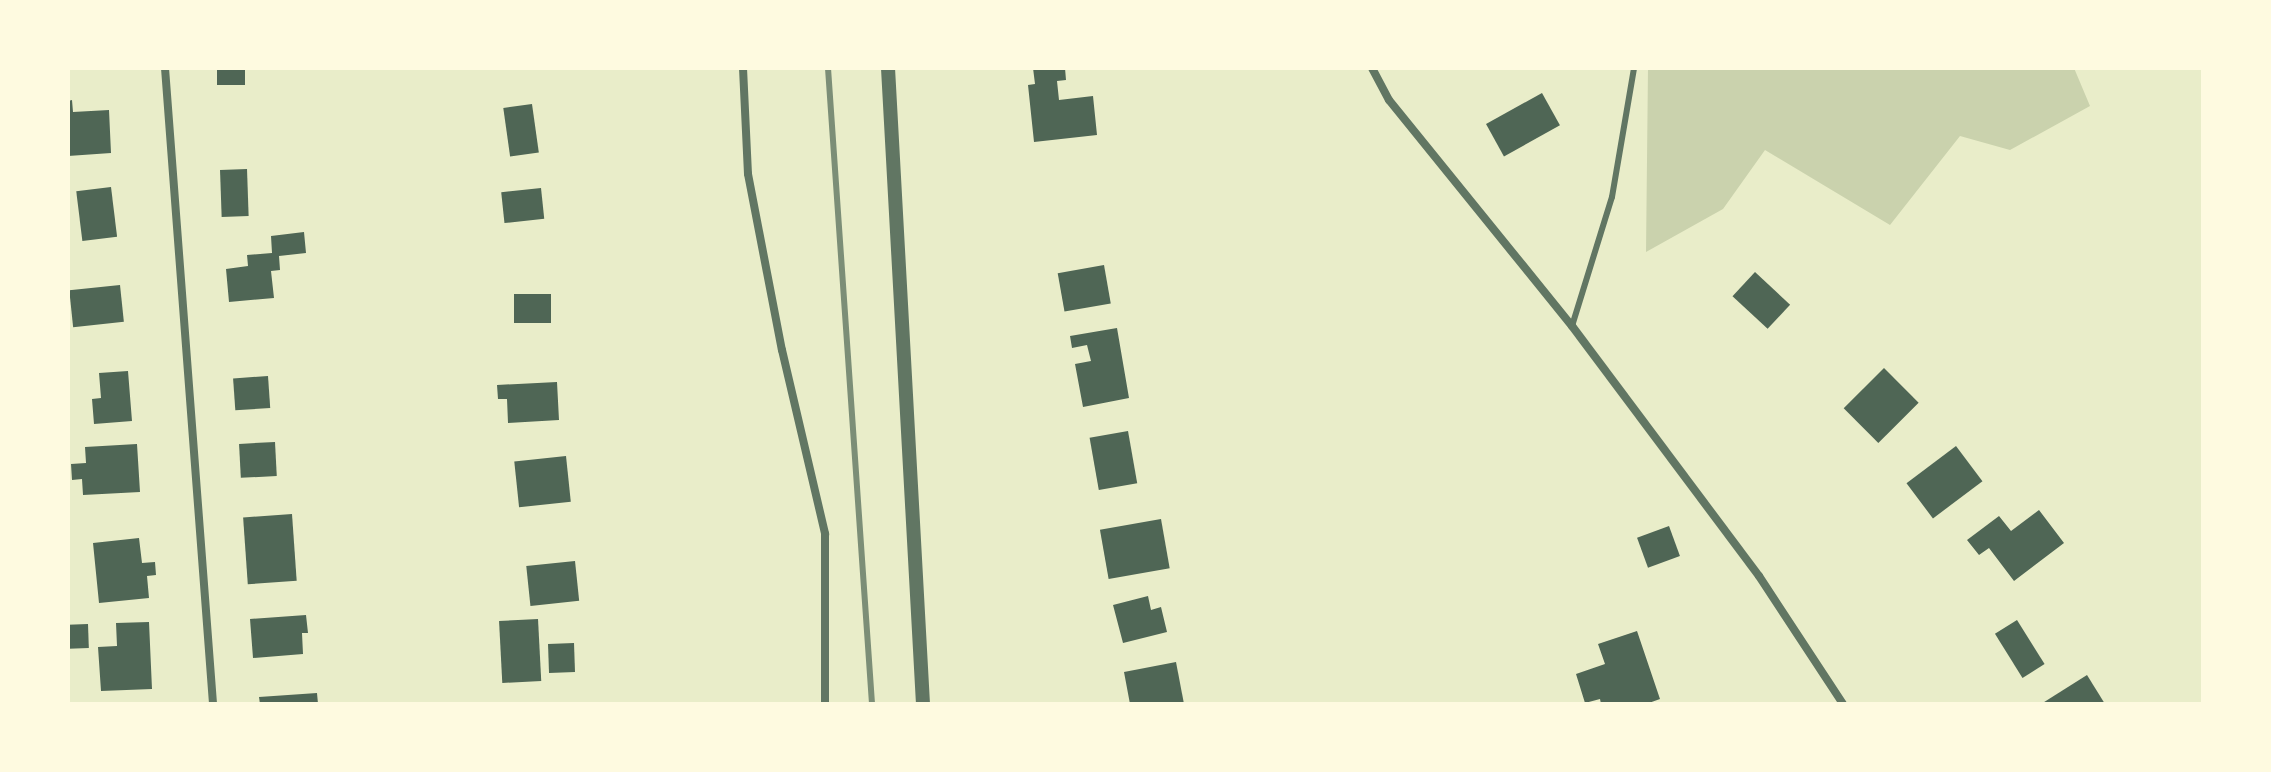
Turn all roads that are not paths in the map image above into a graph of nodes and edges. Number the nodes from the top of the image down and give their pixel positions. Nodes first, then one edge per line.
1 (165, 68) edge
2 (743, 68) edge
3 (888, 68) edge
4 (1372, 68) edge
5 (1634, 68) edge
6 (1572, 326) junction
7 (213, 704) edge
8 (825, 704) edge
9 (923, 704) edge
10 (1843, 704) edge

1 - 7 street
2 - 8 street
3 - 9 street
4 - 6 street
5 - 6 lane
6 - 10 street

